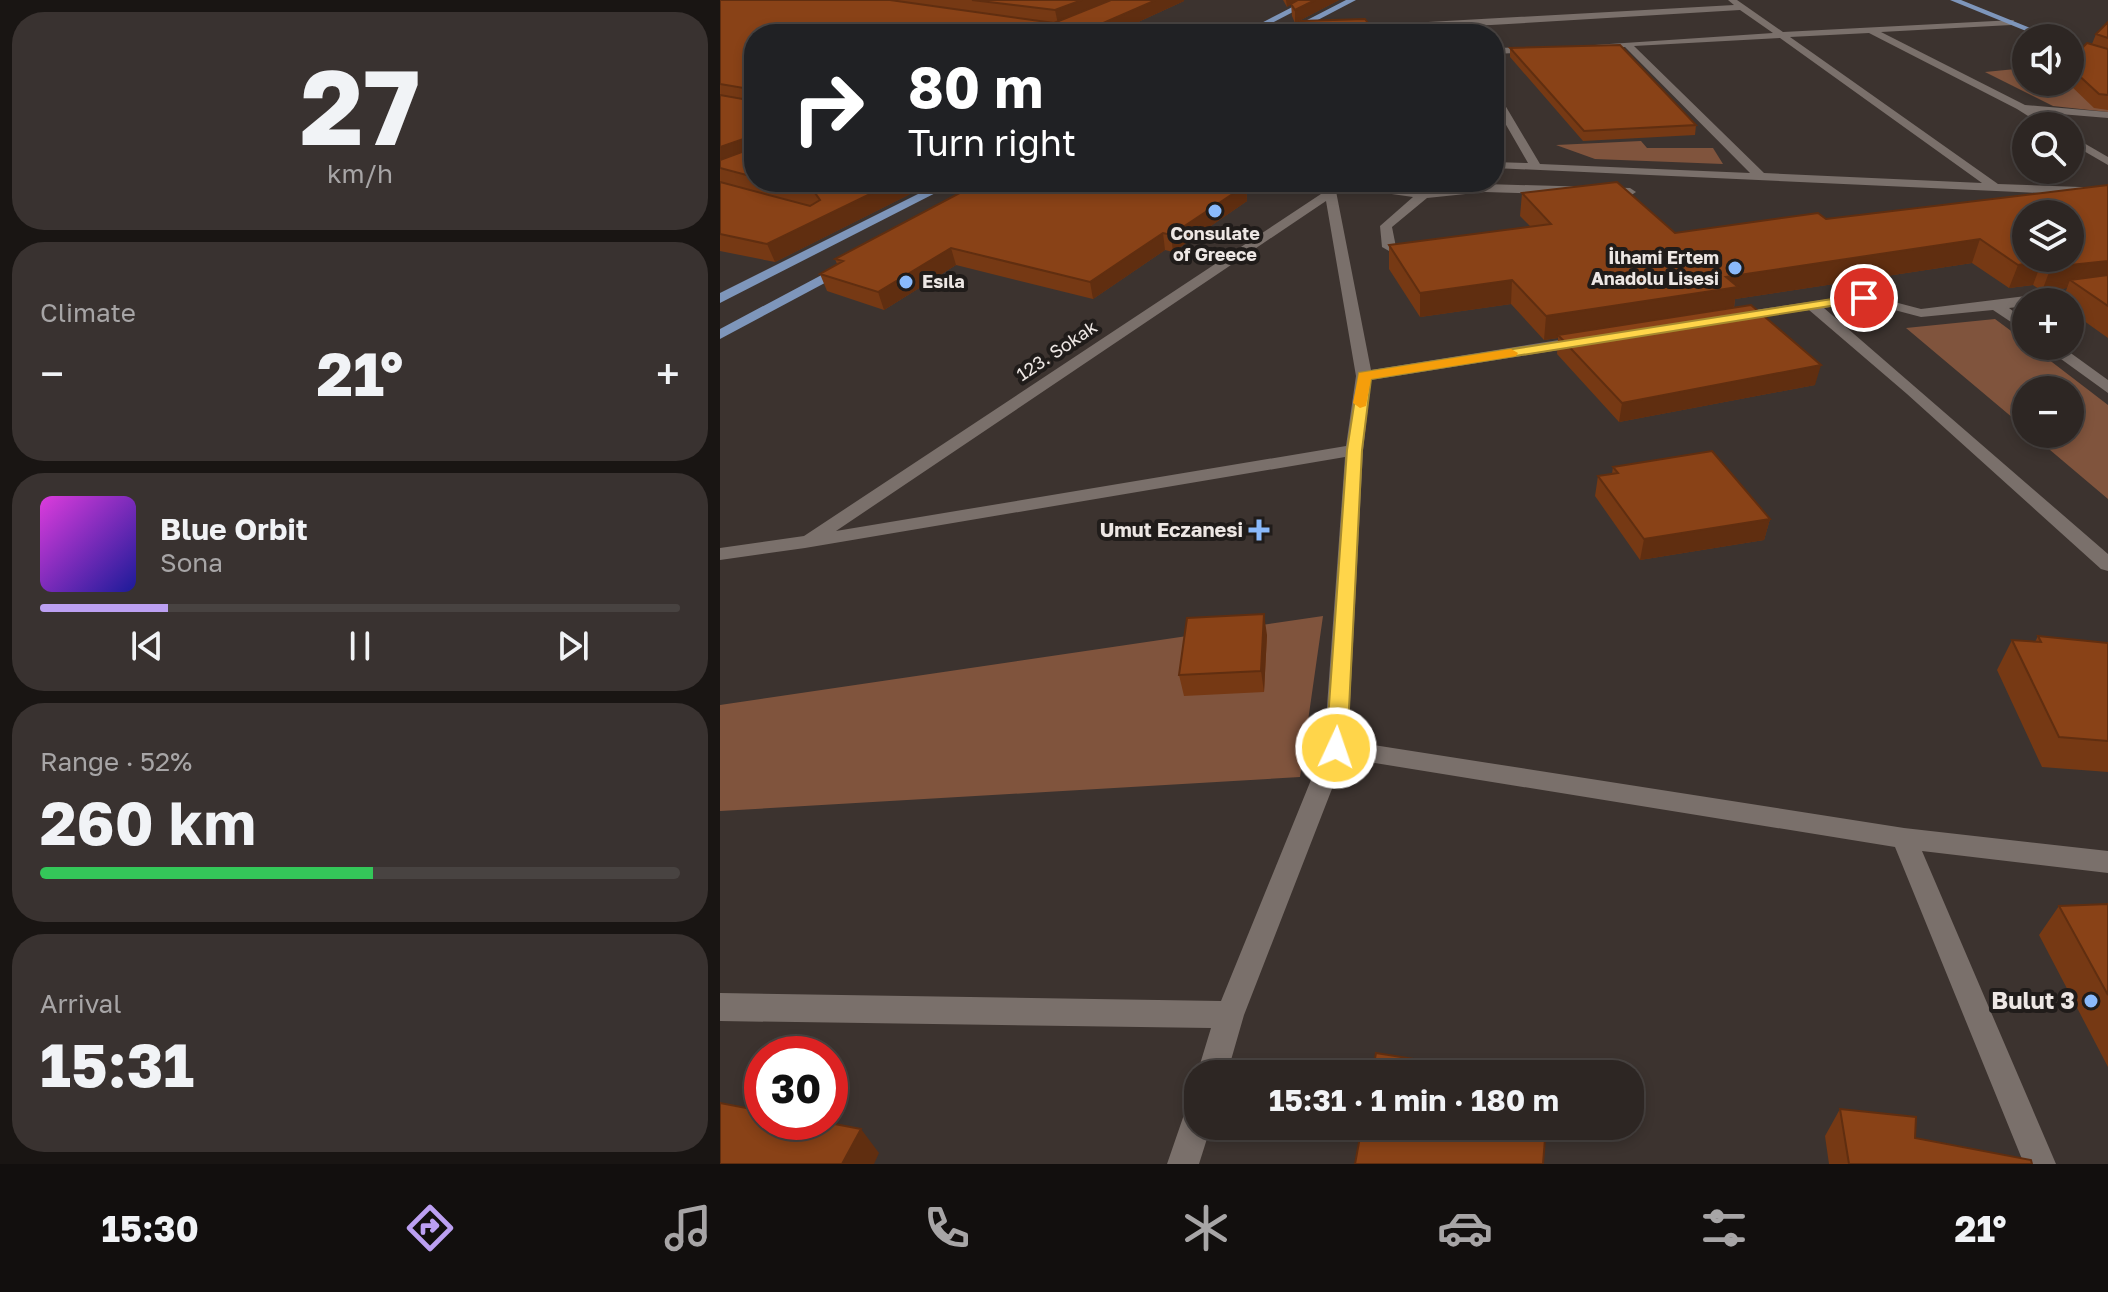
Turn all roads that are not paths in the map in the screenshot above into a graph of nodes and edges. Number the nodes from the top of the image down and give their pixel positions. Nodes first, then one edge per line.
1 (1312, 0) edge
2 (1352, 0) edge
3 (1954, 0) edge
4 (1737, 3) edge
5 (2011, 22) junction
6 (1264, 24) edge
7 (1305, 24) edge
8 (1435, 24) edge
9 (2016, 24) edge
10 (1868, 29) junction
11 (1782, 34) junction
12 (1627, 44) junction
13 (1504, 50) edge
14 (2084, 50) edge
15 (2108, 58) edge
16 (2021, 107) junction
17 (1504, 112) edge
18 (2029, 112) edge
19 (2108, 115) edge
20 (2084, 147) edge
21 (2108, 162) edge
22 (1504, 165) edge
23 (1536, 167) junction
24 (1759, 175) junction
25 (1993, 185) junction
26 (1504, 189) edge
27 (931, 192) edge
28 (1319, 192) edge
29 (1329, 192) edge
30 (1392, 192) edge
31 (1450, 192) edge
32 (1630, 192) edge
33 (2108, 192) edge
34 (1424, 195) junction
35 (1389, 247) edge
36 (858, 259) edge
37 (2108, 290) edge
38 (2084, 294) edge
39 (720, 299) edge
40 (2012, 304) edge
41 (1811, 305) junction
42 (1997, 306) junction
43 (2012, 317) edge
44 (1718, 320) edge
45 (720, 335) edge
46 (1595, 339) edge
47 (2070, 360) edge
48 (1364, 376) junction
49 (2108, 388) edge
50 (1354, 450) junction
51 (805, 542) junction
52 (720, 554) edge
53 (2108, 565) edge
54 (1336, 748) junction
55 (1904, 838) junction
56 (2108, 862) edge
57 (720, 1007) edge
58 (1230, 1015) junction
59 (1216, 1060) edge
60 (1191, 1140) edge
61 (1183, 1164) edge
62 (2040, 1164) edge

1 - 6 main road
2 - 7 main road
3 - 5 main road
4 - 8 street
4 - 11 street
5 - 9 main road
5 - 10 street
10 - 11 street
10 - 16 street
11 - 12 street
11 - 25 street
12 - 13 street
12 - 24 street
14 - 15 main road
16 - 18 street
16 - 19 street
17 - 23 street
20 - 21 street
22 - 23 street
23 - 24 street
24 - 25 street
25 - 33 street
26 - 32 street
27 - 39 main road
28 - 51 street, 123. Sokak
29 - 48 street
30 - 34 street
31 - 34 street
34 - 35 street
36 - 45 main road
37 - 38 street
40 - 42 street
41 - 42 street
41 - 44 street
41 - 53 street
42 - 43 street
46 - 48 street
47 - 49 street
48 - 50 street
50 - 51 street
50 - 54 street
51 - 52 street
54 - 55 street
54 - 58 street
55 - 56 street
55 - 62 street
57 - 58 street
58 - 59 street
60 - 61 street

